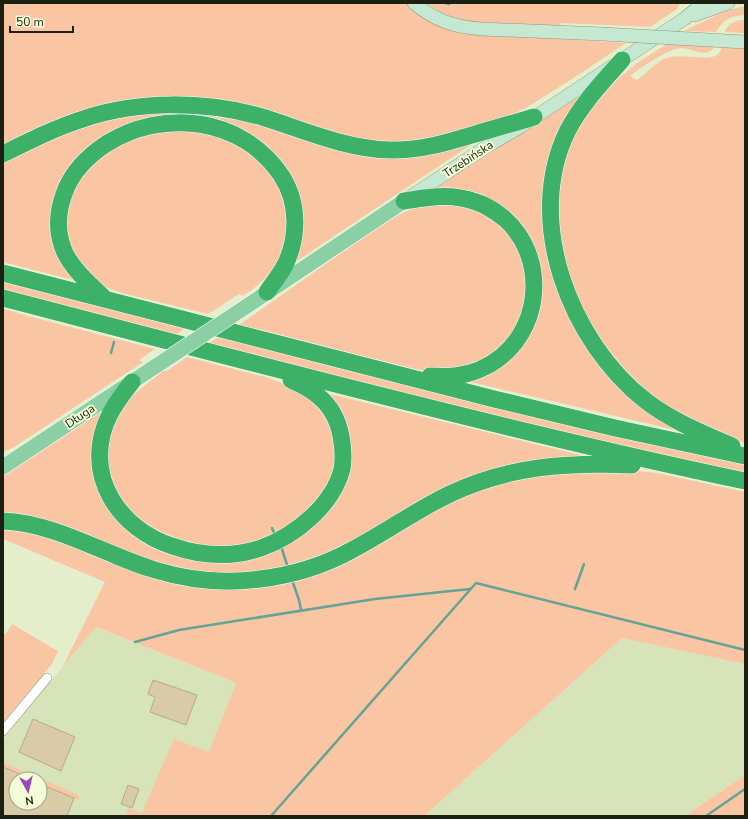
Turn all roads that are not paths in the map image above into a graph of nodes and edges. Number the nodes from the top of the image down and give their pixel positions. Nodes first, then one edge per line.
1 (414, 3) edge
2 (728, 3) edge
3 (702, 4) edge
4 (684, 19) junction
5 (745, 42) edge
6 (622, 60) junction
7 (534, 118) junction
8 (3, 154) edge
9 (404, 201) junction
10 (3, 272) edge
11 (267, 292) junction
12 (3, 298) edge
13 (105, 299) junction
14 (262, 365) junction
15 (156, 366) joint
16 (400, 375) junction
17 (132, 382) junction
18 (745, 451) edge
19 (745, 456) edge
20 (3, 467) edge
21 (678, 467) junction
22 (745, 480) edge
23 (3, 522) edge
24 (47, 678) dead end
25 (3, 731) edge

1 - 5 main road, bridge
2 - 4 main road, Trzebińska
3 - 4 main road, Trzebińska
4 - 6 main road, Trzebińska
6 - 7 main road, Trzebińska
6 - 18 highway
7 - 8 highway
7 - 9 main road, Trzebińska
9 - 11 main road, Trzebińska
9 - 16 highway
10 - 13 highway
11 - 13 highway
11 - 15 main road, Trzebińska, bridge
12 - 14 highway
13 - 16 highway
14 - 17 highway
14 - 21 highway
15 - 17 main road, Długa
16 - 19 highway
17 - 20 main road, Długa
21 - 22 highway
21 - 23 highway
24 - 25 street

